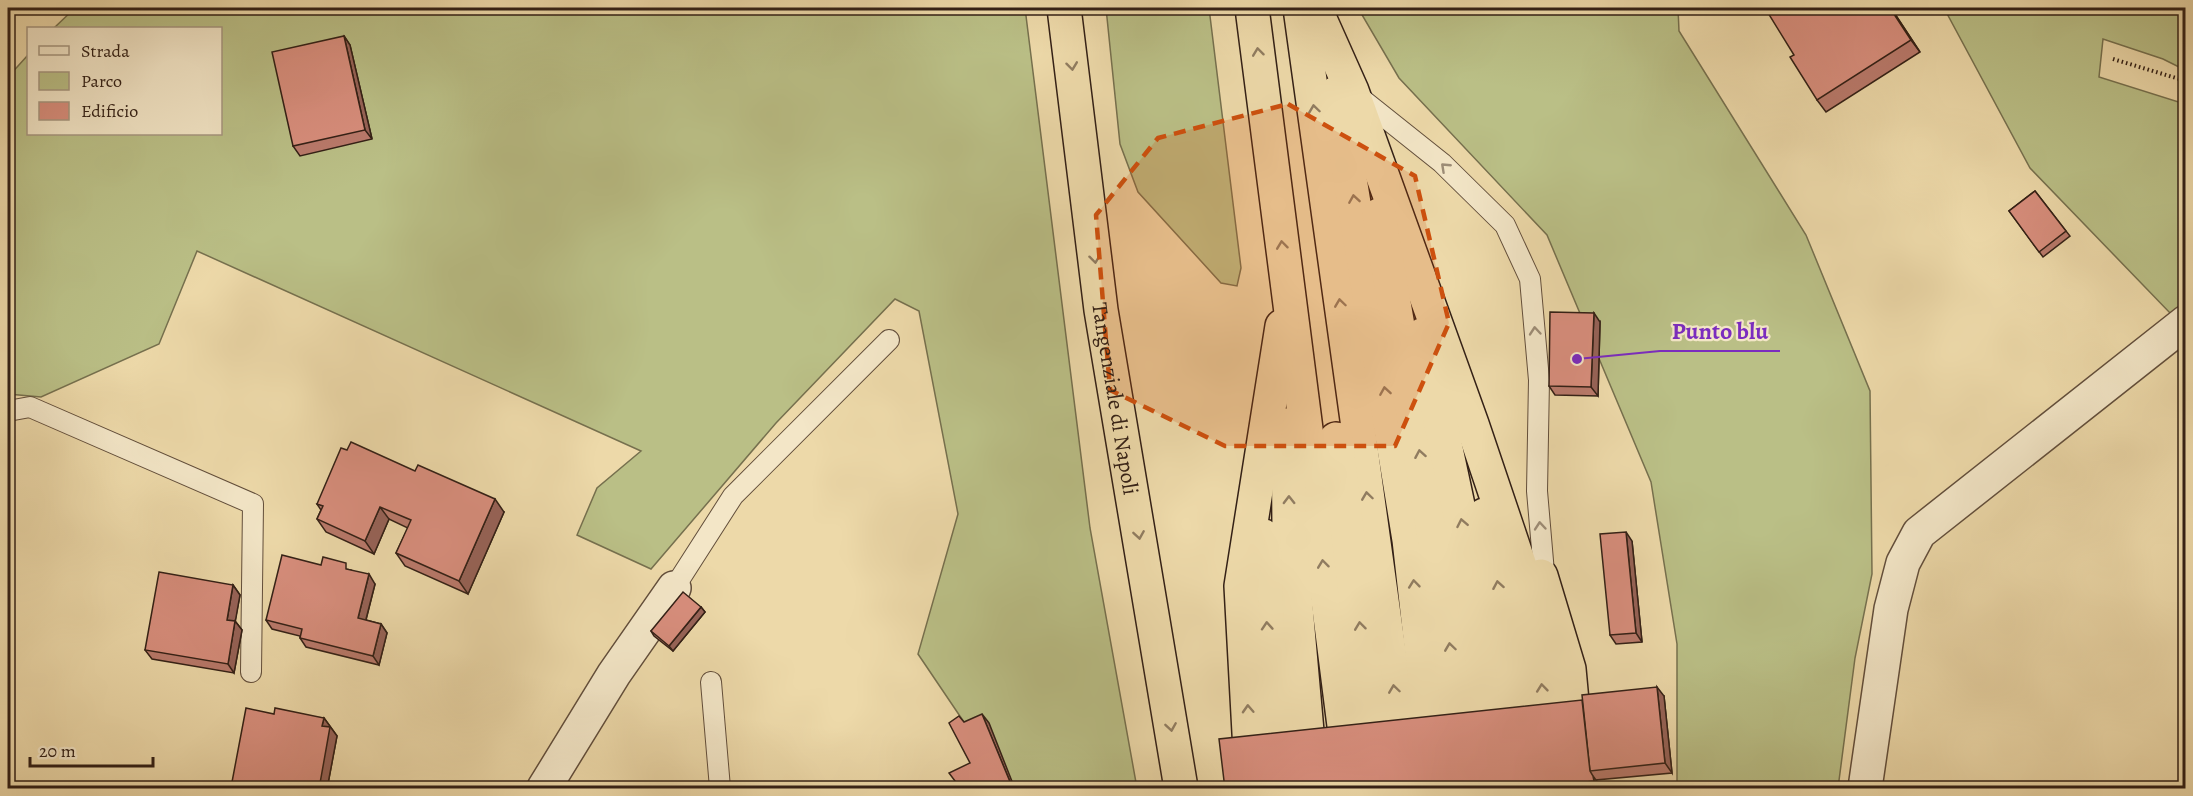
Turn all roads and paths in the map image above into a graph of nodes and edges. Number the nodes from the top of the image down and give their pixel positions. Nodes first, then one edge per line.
1 (1065, 8) edge
2 (1252, 8) edge
3 (1278, 8) edge
4 (1300, 8) edge
5 (1321, 21) edge
6 (2113, 59) dead end
7 (2186, 81) edge
8 (1352, 91) junction
9 (1364, 125) junction
10 (1396, 215) junction
11 (1287, 296) junction
12 (2186, 322) edge
13 (1436, 325) junction
14 (889, 340) dead end
15 (8, 411) edge
16 (1472, 424) junction
17 (1262, 457) junction
18 (1545, 584) junction
19 (674, 588) joint
20 (251, 672) dead end
21 (711, 682) dead end
22 (544, 789) edge
23 (720, 789) edge
24 (1181, 789) edge
25 (1252, 789) edge
26 (1282, 789) edge
27 (1312, 789) edge
28 (1352, 789) edge
29 (1379, 789) edge
30 (1408, 789) edge
31 (1437, 789) edge
32 (1468, 789) edge
33 (1498, 789) edge
34 (1524, 789) edge
35 (1552, 789) edge
36 (1580, 789) edge
37 (1865, 789) edge

1 -> 24 highway, Tangenziale di Napoli
11 -> 2 highway
29 -> 3 highway
30 -> 4 highway
5 - 8 highway
31 -> 5 highway
6 - 7 path
8 - 9 highway
18 -> 8 lane
9 - 10 highway
32 -> 9 highway
10 - 13 highway
33 -> 10 highway
11 - 17 highway
27 -> 11 highway
28 -> 11 highway
12 - 37 street
13 - 16 highway
34 -> 13 highway
14 - 19 lane
15 - 20 lane
16 - 18 highway
35 -> 16 highway
25 -> 17 highway
26 -> 17 highway
18 - 36 highway
19 - 22 street
21 - 23 lane

